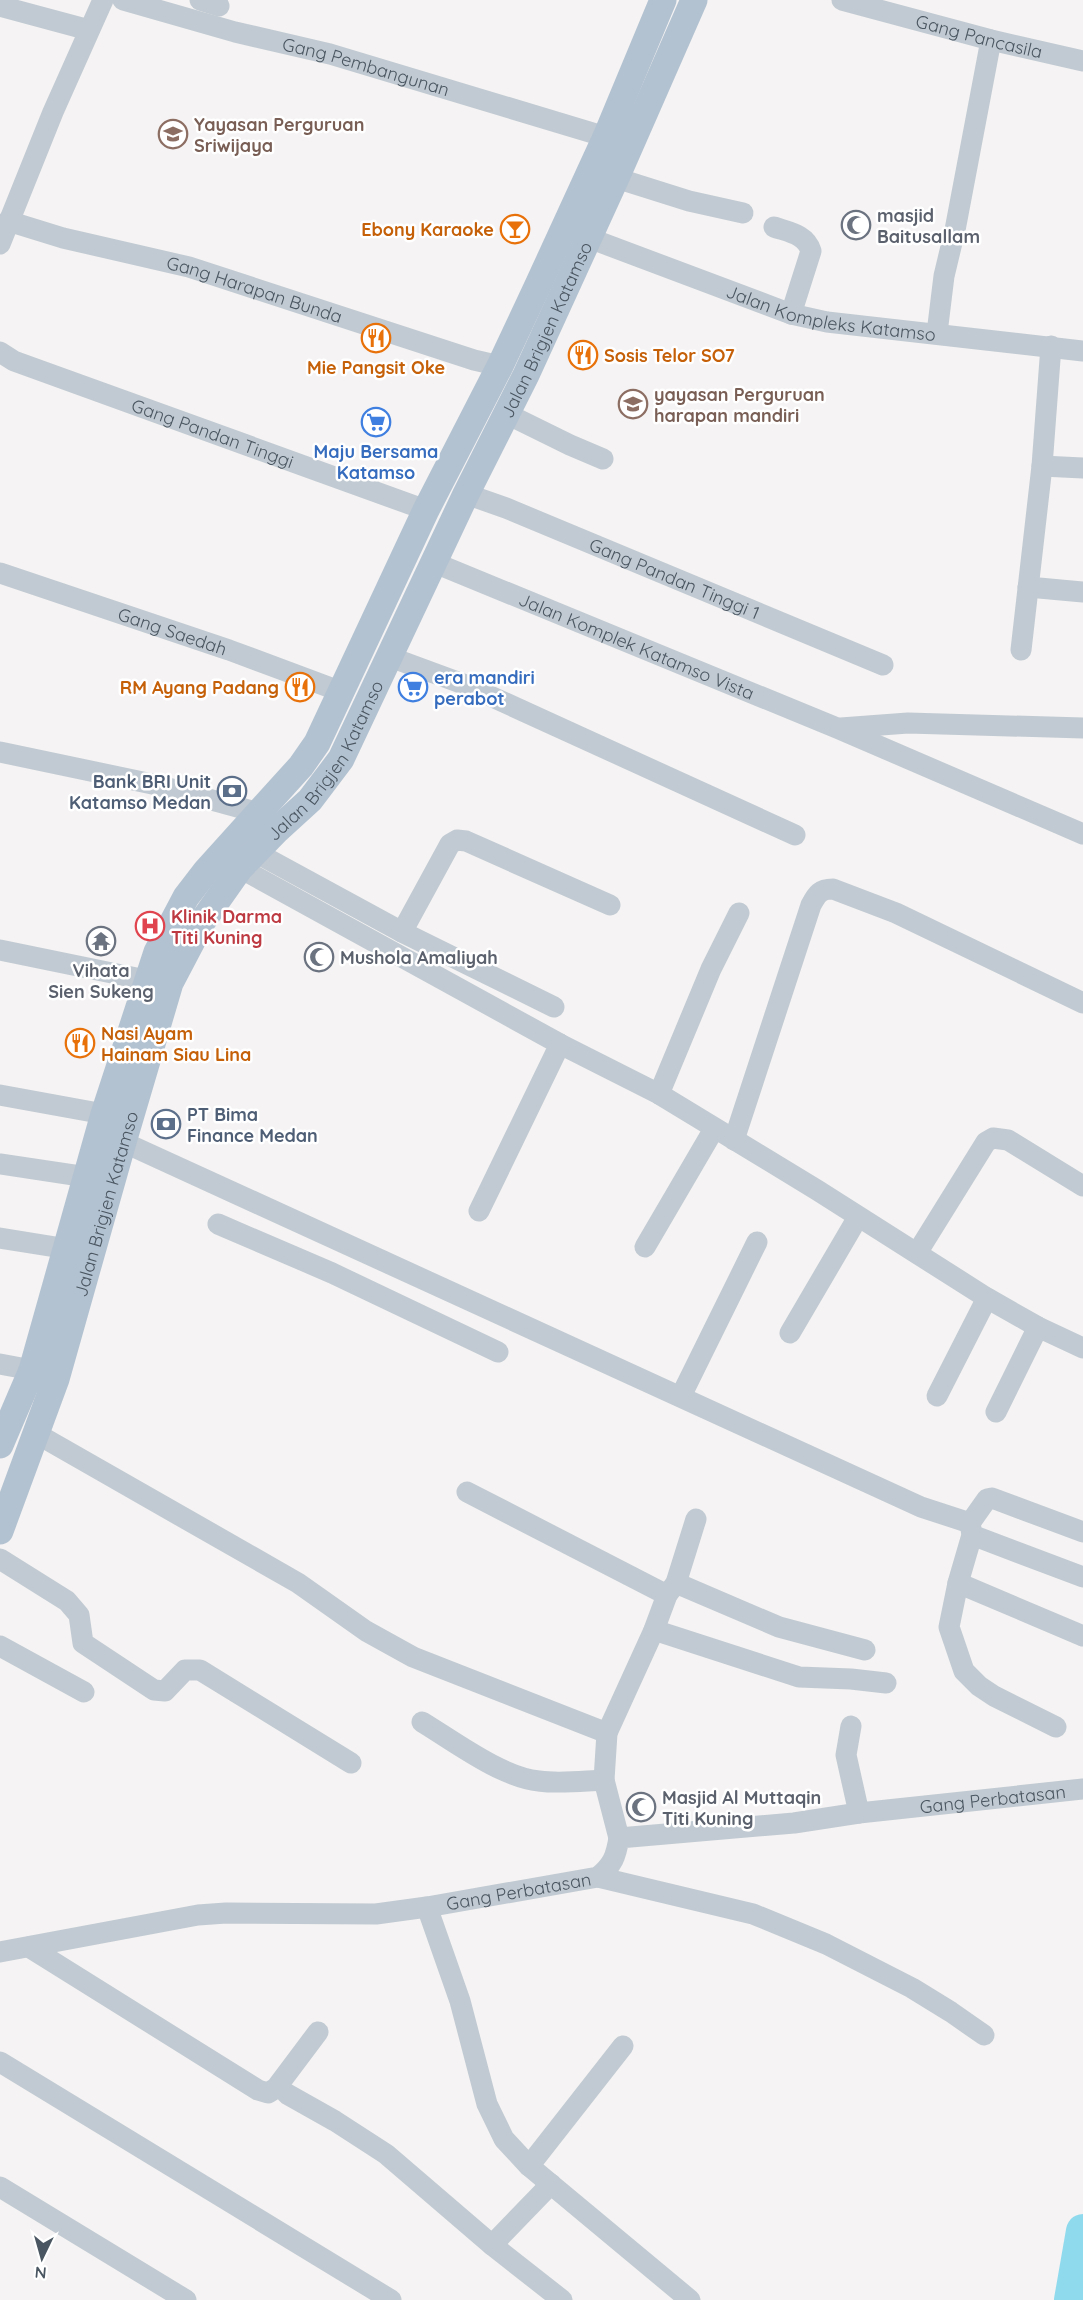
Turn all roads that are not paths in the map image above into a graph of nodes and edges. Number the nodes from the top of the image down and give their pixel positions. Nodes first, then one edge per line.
1 (103, 0) edge
2 (123, 0) edge
3 (663, 0) edge
4 (694, 0) edge
5 (842, 0) edge
6 (0, 6) edge
7 (88, 30) junction
8 (991, 40) junction
9 (1083, 61) edge
10 (606, 137) junction
11 (616, 178) junction
12 (743, 213) dead end
13 (8, 220) junction
14 (774, 227) dead end
15 (589, 238) junction
16 (0, 244) edge
17 (791, 314) junction
18 (937, 333) junction
19 (1051, 346) junction
20 (1083, 351) edge
21 (0, 352) edge
22 (500, 366) junction
23 (526, 375) junction
24 (507, 414) junction
25 (465, 433) junction
26 (492, 444) junction
27 (603, 459) dead end
28 (1042, 466) junction
29 (1083, 468) edge
30 (466, 494) junction
31 (426, 510) junction
32 (435, 563) junction
33 (0, 573) edge
34 (1028, 587) junction
35 (1083, 591) edge
36 (1022, 650) dead end
37 (390, 657) junction
38 (883, 665) dead end
39 (342, 692) junction
40 (837, 728) junction
41 (1083, 728) edge
42 (0, 752) edge
43 (259, 813) junction
44 (1083, 834) edge
45 (795, 836) dead end
46 (247, 860) junction
47 (610, 905) dead end
48 (740, 913) dead end
49 (402, 932) junction
50 (0, 950) edge
51 (146, 980) junction
52 (1083, 1003) edge
53 (554, 1007) dead end
54 (560, 1044) junction
55 (660, 1094) junction
56 (0, 1095) edge
57 (104, 1114) junction
58 (714, 1129) junction
59 (734, 1140) junction
60 (123, 1142) junction
61 (0, 1164) edge
62 (87, 1177) junction
63 (1083, 1186) edge
64 (479, 1211) dead end
65 (858, 1217) junction
66 (218, 1224) dead end
67 (0, 1238) edge
68 (757, 1242) dead end
69 (344, 1245) junction
70 (645, 1247) dead end
71 (68, 1249) junction
72 (917, 1253) junction
73 (332, 1273) junction
74 (70, 1287) junction
75 (987, 1298) junction
76 (1038, 1327) junction
77 (790, 1333) dead end
78 (1083, 1348) edge
79 (498, 1352) dead end
80 (0, 1364) edge
81 (32, 1370) junction
82 (681, 1396) junction
83 (937, 1396) dead end
84 (996, 1412) dead end
85 (38, 1434) junction
86 (0, 1445) edge
87 (467, 1492) dead end
88 (696, 1519) dead end
89 (971, 1529) junction
90 (0, 1531) edge
91 (1083, 1532) edge
92 (0, 1559) edge
93 (1083, 1577) edge
94 (958, 1583) junction
95 (671, 1589) junction
96 (654, 1629) junction
97 (1083, 1636) edge
98 (0, 1646) edge
99 (865, 1650) dead end
100 (886, 1683) dead end
101 (84, 1692) dead end
102 (423, 1722) dead end
103 (851, 1726) dead end
104 (1056, 1727) dead end
105 (607, 1733) junction
106 (351, 1763) dead end
107 (604, 1779) junction
108 (1083, 1789) edge
109 (860, 1813) junction
110 (619, 1838) junction
111 (598, 1877) junction
112 (427, 1907) junction
113 (29, 1947) junction
114 (0, 1952) edge
115 (318, 2032) dead end
116 (984, 2036) dead end
117 (623, 2046) dead end
118 (0, 2062) edge
119 (287, 2094) dead end
120 (529, 2166) junction
121 (551, 2184) junction
122 (0, 2187) edge
123 (492, 2245) junction
124 (688, 2299) edge
125 (186, 2300) edge
126 (391, 2300) edge
127 (562, 2300) edge

1 - 7 street
2 - 10 street, Gang Pembangunan
3 - 10 main road, Jalan Brigjen Katamso
4 - 11 main road, Jalan Brigjen Katamso
5 - 8 street, Gang Pancasila
6 - 7 street
7 - 13 street
8 - 9 street, Gang Pancasila
8 - 18 street
10 - 22 main road, Jalan Brigjen Katamso
11 - 12 street
11 - 15 main road, Jalan Brigjen Katamso
13 - 16 street
13 - 22 street, Gang Harapan Bunda
14 - 17 street
15 - 17 street, Jalan Kompleks Katamso
15 - 23 main road, Jalan Brigjen Katamso
17 - 18 street, Jalan Kompleks Katamso
18 - 19 street, Jalan Kompleks Katamso
19 - 20 street, Jalan Kompleks Katamso
19 - 28 street
21 - 31 street, Gang Pandan Tinggi
22 - 23 main road
22 - 25 main road, Jalan Brigjen Katamso
23 - 24 main road, Jalan Brigjen Katamso
24 - 26 main road, Jalan Brigjen Katamso
24 - 27 street
25 - 26 main road
25 - 31 main road, Jalan Brigjen Katamso
26 - 30 main road, Jalan Brigjen Katamso
28 - 29 street
28 - 34 street
30 - 32 main road, Jalan Brigjen Katamso
30 - 38 street, Gang Pandan Tinggi 1
31 - 39 main road, Jalan Brigjen Katamso
32 - 37 main road, Jalan Brigjen Katamso
32 - 40 street, Jalan Komplek Katamso Vista
33 - 39 street, Gang Saedah
34 - 35 street
34 - 36 street
37 - 45 street
37 - 46 main road, Jalan Brigjen Katamso
39 - 43 main road, Jalan Brigjen Katamso
40 - 41 street, Jalan Komplek Katamso Vista
40 - 44 street, Jalan Komplek Katamso Vista
42 - 43 street
43 - 51 main road, Jalan Brigjen Katamso
46 - 49 street
46 - 54 street
46 - 60 main road, Jalan Brigjen Katamso
47 - 49 street
48 - 55 street
49 - 53 street
50 - 51 street
51 - 57 main road, Jalan Brigjen Katamso
52 - 59 street
54 - 55 street
54 - 64 street
55 - 58 street
56 - 57 street
57 - 62 main road, Jalan Brigjen Katamso
58 - 59 street
58 - 70 street
59 - 65 street
60 - 69 street
60 - 74 main road, Jalan Brigjen Katamso
61 - 62 street
62 - 71 main road, Jalan Brigjen Katamso
63 - 72 street
65 - 72 street
65 - 77 street
66 - 73 street
67 - 71 street
68 - 82 street
69 - 73 street
69 - 82 street
71 - 74 main road, Jalan Brigjen Katamso
72 - 75 street
73 - 79 street
74 - 81 main road, Jalan Brigjen Katamso
74 - 85 main road, Jalan Brigjen Katamso
75 - 76 street
75 - 83 street
76 - 78 street
76 - 84 street
80 - 81 street
81 - 86 main road, Jalan Brigjen Katamso
82 - 89 street
85 - 90 main road, Jalan Brigjen Katamso
85 - 105 street
87 - 95 street
88 - 95 street
89 - 91 street
89 - 93 street
89 - 94 street
92 - 106 street
94 - 97 street
94 - 104 street
95 - 96 street
95 - 99 street
96 - 100 street
96 - 105 street
98 - 101 street
102 - 107 street
103 - 109 street
105 - 107 street
107 - 110 street
108 - 109 street, Gang Perbatasan
109 - 110 street, Gang Perbatasan
110 - 111 street, Gang Perbatasan
111 - 112 street, Gang Perbatasan
111 - 116 street
112 - 113 street, Gang Perbatasan
112 - 120 street
113 - 114 street, Gang Perbatasan
113 - 115 street
117 - 120 street
118 - 126 street
119 - 123 street
120 - 121 street
121 - 123 street
121 - 124 street
122 - 125 street
123 - 127 street

